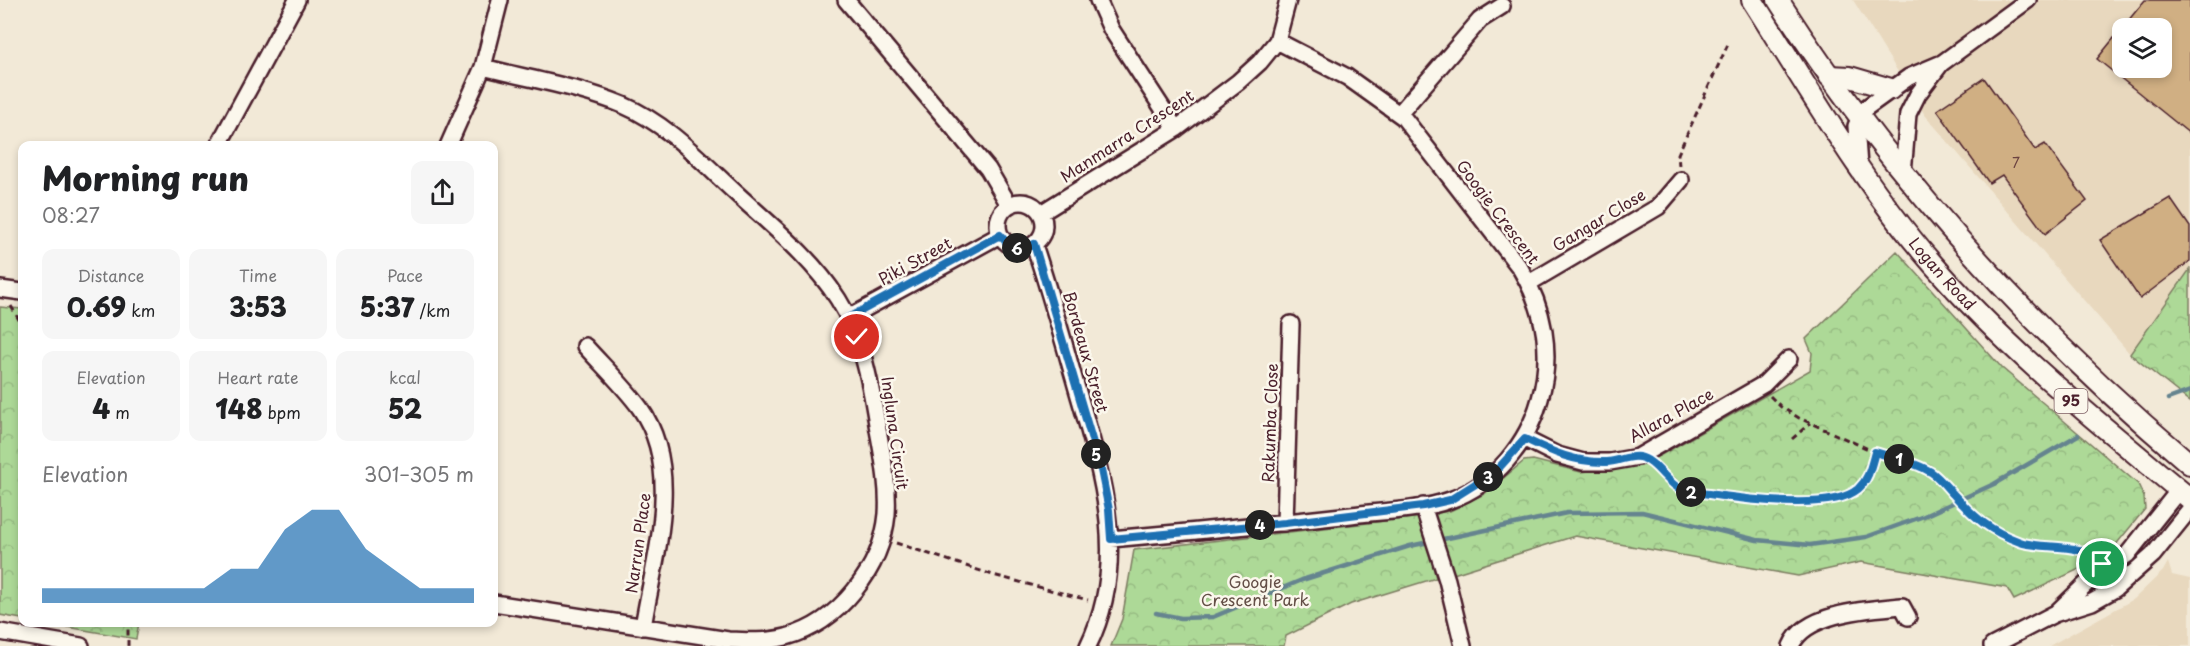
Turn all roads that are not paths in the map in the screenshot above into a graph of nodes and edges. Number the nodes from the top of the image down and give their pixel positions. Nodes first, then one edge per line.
1 (280, 0) edge
2 (500, 0) edge
3 (846, 0) edge
4 (1098, 0) edge
5 (1288, 0) edge
6 (1752, 0) edge
7 (1778, 0) edge
8 (2028, 0) edge
9 (296, 3) edge
10 (1502, 6) dead end
11 (1277, 41) junction
12 (1942, 63) junction
13 (483, 67) junction
14 (1829, 76) junction
15 (1892, 89) junction
16 (1399, 114) junction
17 (1858, 116) junction
18 (1176, 129) junction
19 (221, 141) edge
20 (450, 141) edge
21 (1858, 166) junction
22 (1903, 173) junction
23 (1681, 180) road end
24 (1009, 205) junction
25 (1041, 213) junction
26 (1000, 235) junction
27 (1034, 244) junction
28 (1529, 283) junction
29 (0, 289) edge
30 (18, 291) edge
31 (848, 318) junction
32 (1292, 324) dead end
33 (585, 346) dead end
34 (1789, 359) dead end
35 (1525, 439) junction
36 (2190, 464) edge
37 (2186, 489) edge
38 (1423, 506) junction
39 (2190, 509) edge
40 (1285, 523) junction
41 (2184, 525) edge
42 (1111, 539) junction
43 (498, 604) edge
44 (2054, 614) junction
45 (1908, 618) dead end
46 (643, 627) junction
47 (0, 632) edge
48 (81, 646) edge
49 (1088, 646) edge
50 (1463, 646) edge
51 (1791, 646) edge
52 (1992, 646) edge

1 - 9 street
2 - 13 street
3 - 24 street
4 - 18 street
5 - 11 street, Manmarra Crescent
6 - 21 main road, Logan Road / 95
7 - 14 main road, Logan Road / 95
8 - 12 street
9 - 19 street
10 - 16 street
11 - 16 street, Googie Crescent
11 - 18 street, Manmarra Crescent
12 - 15 street
12 - 22 street
13 - 20 street
13 - 31 street, Ingluna Circuit
14 - 15 main road
14 - 17 main road, Logan Road / 95
15 - 17 street
16 - 28 street, Googie Crescent
17 - 21 street
17 - 22 main road, Logan Road / 95
18 - 25 street, Manmarra Crescent
21 - 37 main road, Logan Road / 95
22 - 36 main road, Logan Road / 95
23 - 28 street, Gangar Close
24 - 25 street
24 - 26 street
25 - 27 street
26 - 27 street
26 - 31 street, Piki Street
27 - 42 street, Bordeaux Street
28 - 35 street, Googie Crescent
29 - 30 street
31 - 46 street, Ingluna Circuit
32 - 40 street, Rakumba Close
33 - 46 street, Narrun Place
34 - 35 street, Allara Place
35 - 38 street, Googie Crescent
37 - 44 street
38 - 40 street, Googie Crescent
38 - 50 street
39 - 41 street
40 - 42 street, Googie Crescent
41 - 44 street
42 - 49 street, Bordeaux Street
43 - 46 street, Ingluna Circuit
44 - 52 street
45 - 51 street
47 - 48 street

